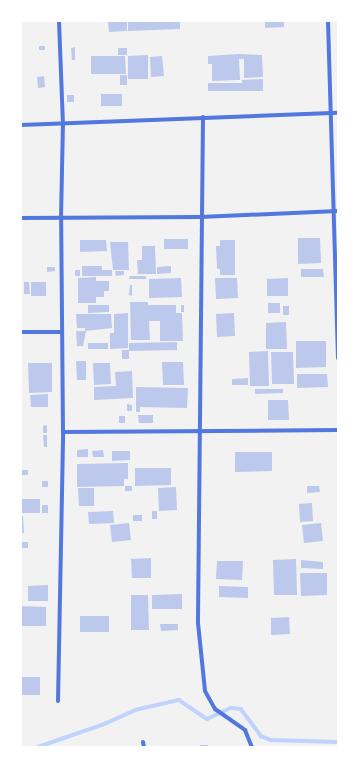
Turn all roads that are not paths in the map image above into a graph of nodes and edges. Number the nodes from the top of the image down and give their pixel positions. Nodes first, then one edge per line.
1 (59, 21) edge
2 (328, 21) edge
3 (338, 113) edge
4 (330, 114) junction
5 (203, 117) junction
6 (21, 125) edge
7 (63, 125) junction
8 (336, 211) edge
9 (200, 217) junction
10 (21, 218) edge
11 (61, 218) junction
12 (21, 332) edge
13 (61, 332) junction
14 (338, 358) edge
15 (338, 430) edge
16 (200, 431) junction
17 (62, 432) junction
18 (58, 702) dead end
19 (252, 747) edge

1 - 7 street
2 - 4 street
3 - 4 street
4 - 5 street
4 - 8 street
5 - 7 street
5 - 9 street
6 - 7 street
7 - 11 street
8 - 9 street
8 - 14 street
9 - 11 street
9 - 16 street
10 - 11 street
11 - 13 street
12 - 13 street
13 - 17 street
15 - 16 street
16 - 17 street
16 - 19 street
17 - 18 street

